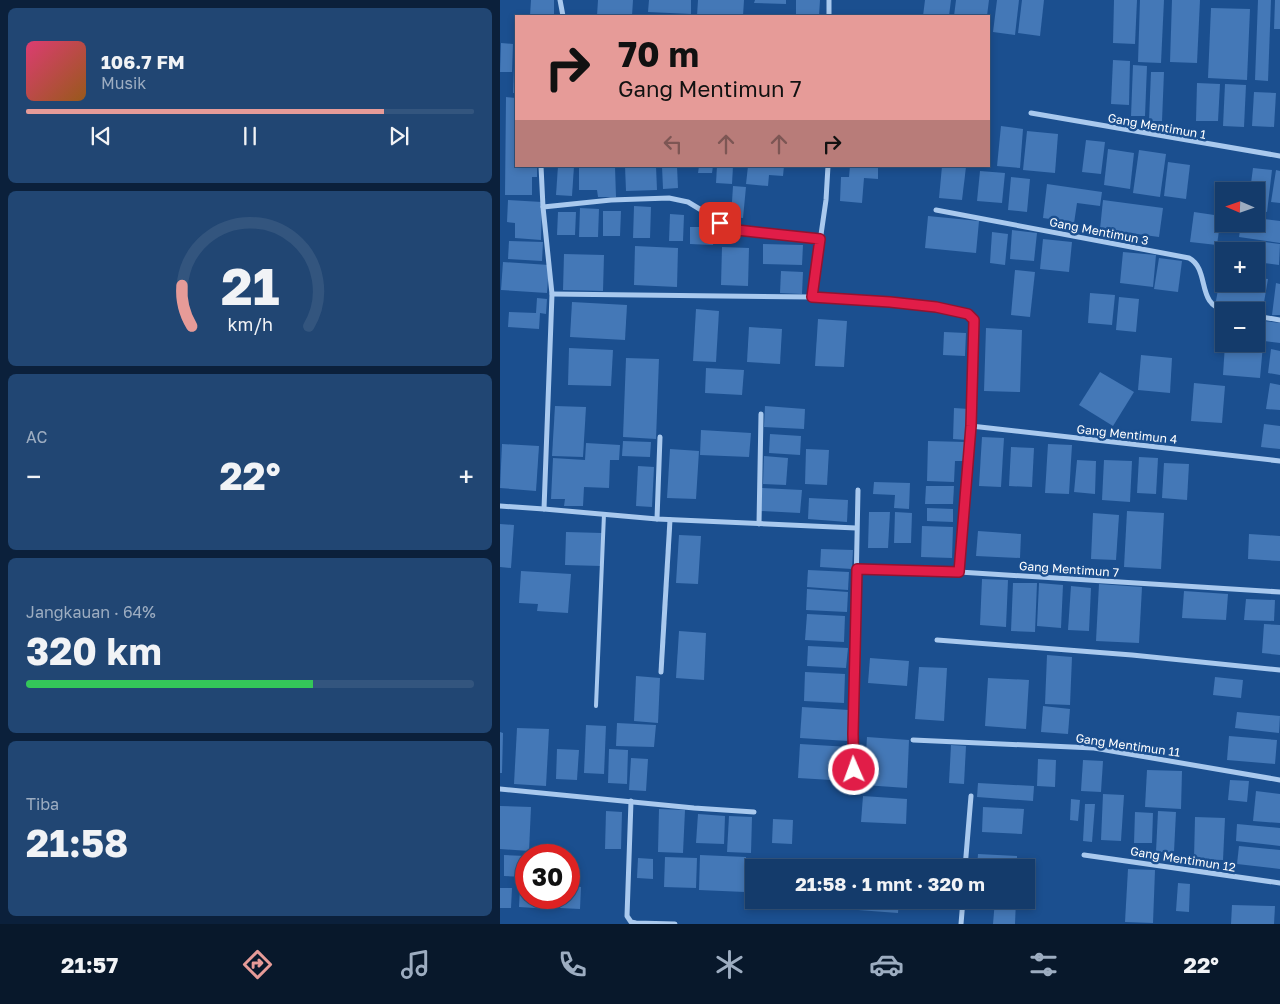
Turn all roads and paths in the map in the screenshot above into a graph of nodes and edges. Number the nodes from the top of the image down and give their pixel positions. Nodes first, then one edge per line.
1 (560, 0) edge
2 (829, 0) edge
3 (563, 15) edge
4 (828, 15) edge
5 (1032, 113) dead end
6 (1280, 156) edge
7 (541, 167) edge
8 (828, 167) edge
9 (543, 207) junction
10 (936, 210) dead end
11 (820, 239) junction
12 (552, 294) junction
13 (812, 297) junction
14 (1215, 307) edge
15 (1265, 318) edge
16 (1280, 320) edge
17 (761, 414) dead end
18 (971, 426) junction
19 (660, 436) dead end
20 (1280, 461) edge
21 (858, 490) dead end
22 (500, 506) edge
23 (544, 509) junction
24 (604, 514) junction
25 (658, 519) junction
26 (670, 520) junction
27 (759, 524) junction
28 (856, 528) junction
29 (857, 569) junction
30 (959, 572) junction
31 (1280, 592) edge
32 (937, 640) dead end
33 (1280, 670) edge
34 (661, 672) dead end
35 (596, 706) dead end
36 (913, 740) dead end
37 (1280, 780) edge
38 (855, 788) dead end
39 (500, 790) edge
40 (971, 796) dead end
41 (630, 801) junction
42 (754, 812) dead end
43 (1084, 855) dead end
44 (966, 859) edge
45 (1280, 883) edge
46 (962, 909) edge
47 (674, 924) edge
48 (961, 924) edge

1 - 3 street
2 - 4 street
5 - 6 street, Gang Mentimun 1
7 - 9 street
8 - 11 street
9 - 11 street
9 - 12 street
10 - 14 street, Gang Mentimun 3
11 - 13 street
12 - 13 street
12 - 23 street
13 - 18 street
15 - 16 street
17 - 27 street
18 - 20 street, Gang Mentimun 4
18 - 30 street
19 - 25 street
21 - 28 street
22 - 23 street
23 - 24 street
24 - 25 street
24 - 35 lane
25 - 26 street
26 - 27 street
26 - 34 street
27 - 28 street
28 - 29 street
29 - 30 street, Gang Mentimun 7
29 - 38 street
30 - 31 street, Gang Mentimun 7
32 - 33 street
36 - 37 street, Gang Mentimun 11
39 - 41 street
40 - 44 street
41 - 42 street
41 - 47 street
43 - 45 street, Gang Mentimun 12
46 - 48 street

